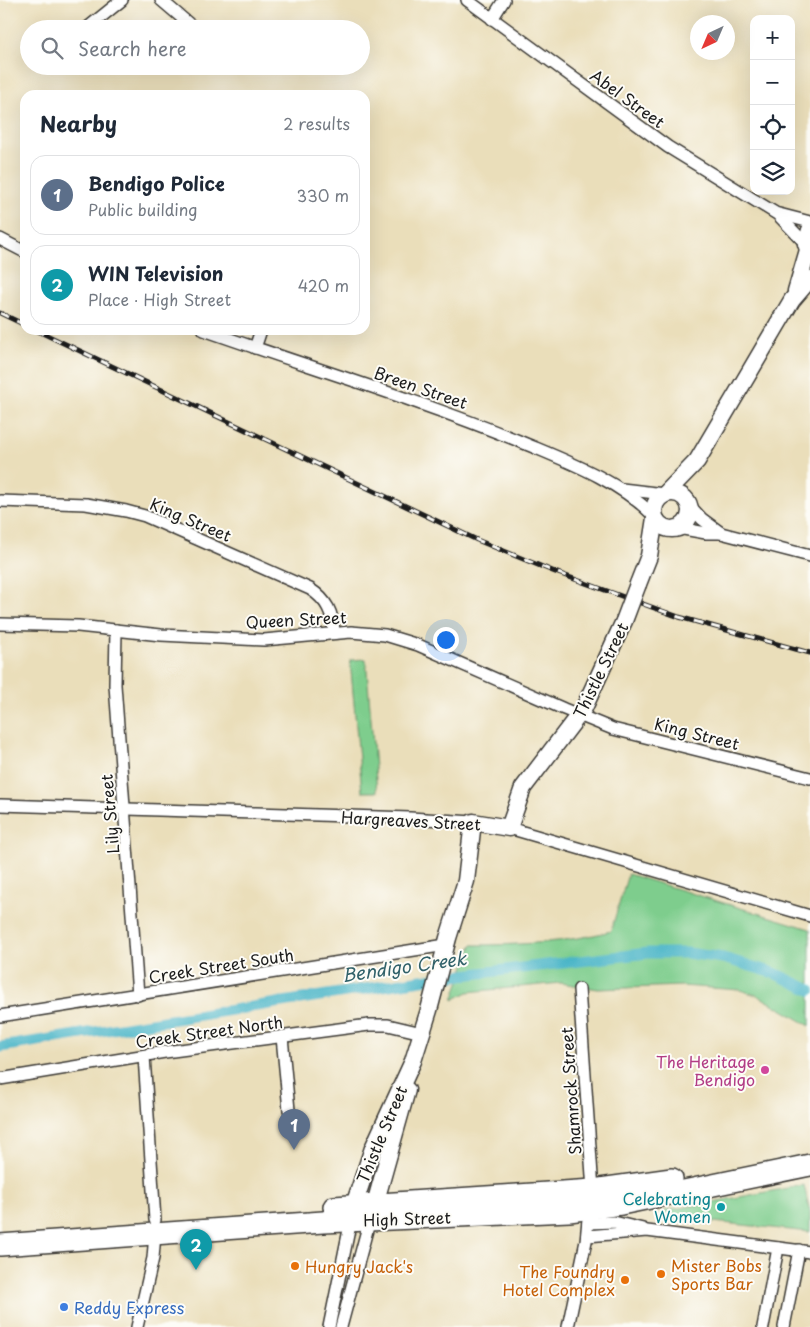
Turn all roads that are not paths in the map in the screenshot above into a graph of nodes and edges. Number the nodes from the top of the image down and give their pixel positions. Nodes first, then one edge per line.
1 (122, 0) edge
2 (161, 0) edge
3 (467, 0) edge
4 (504, 0) edge
5 (492, 19) junction
6 (97, 20) edge
7 (185, 20) edge
8 (777, 214) junction
9 (810, 222) edge
10 (0, 239) edge
11 (808, 244) edge
12 (20, 249) edge
13 (810, 279) edge
14 (792, 300) junction
15 (218, 335) edge
16 (259, 335) edge
17 (255, 348) junction
18 (697, 461) junction
19 (622, 489) junction
20 (664, 494) junction
21 (0, 501) edge
22 (690, 505) junction
23 (655, 517) junction
24 (678, 529) junction
25 (721, 533) junction
26 (649, 556) junction
27 (810, 556) edge
28 (0, 624) edge
29 (116, 630) junction
30 (334, 633) junction
31 (579, 715) junction
32 (810, 778) edge
33 (0, 805) edge
34 (125, 810) junction
35 (473, 822) junction
36 (509, 828) junction
37 (810, 916) edge
38 (448, 938) junction
39 (579, 989) dead end
40 (138, 995) junction
41 (0, 1016) edge
42 (422, 1033) junction
43 (282, 1037) junction
44 (144, 1056) junction
45 (0, 1079) edge
46 (289, 1110) dead end
47 (810, 1154) edge
48 (810, 1165) edge
49 (638, 1200) junction
50 (590, 1207) junction
51 (362, 1212) junction
52 (634, 1226) junction
53 (155, 1227) junction
54 (647, 1231) junction
55 (0, 1233) edge
56 (587, 1236) junction
57 (0, 1245) edge
58 (778, 1248) junction
59 (805, 1251) edge
60 (137, 1327) edge
61 (329, 1327) edge
62 (340, 1327) edge
63 (568, 1327) edge
64 (763, 1327) edge
65 (784, 1327) edge

1 - 6 street
2 - 7 street
3 - 5 street, Abel Street
4 - 5 street
5 - 8 street, Abel Street
8 - 9 street, Abel Street
8 - 11 street, Abel Street
10 - 12 street
11 - 14 street
13 - 14 street
14 - 18 street
15 - 17 street, Breen Street
16 - 17 street
17 - 19 street, Breen Street
18 - 20 street
18 - 22 street
19 - 20 street, Breen Street
19 - 23 street, Breen Street
20 - 22 street
20 - 23 street
21 - 30 street, King Street
22 - 24 street
22 - 25 street
23 - 24 street
23 - 26 street, Thistle Street
24 - 25 street
24 - 26 street, Thistle Street
25 - 27 street
26 - 31 street, Thistle Street, bridge
28 - 29 street, Queen Street
29 - 30 street, Queen Street
29 - 34 street, Lily Street
30 - 31 street, Queen Street
31 - 32 street, King Street
31 - 36 street, Thistle Street
33 - 34 street, Hargreaves Street
34 - 35 street, Hargreaves Street
34 - 40 street, Lily Street
35 - 36 street, Hargreaves Street
35 - 38 street, Thistle Street
36 - 37 street, Hargreaves Street
38 - 40 street, Creek Street South
38 - 42 street, Thistle Street
39 - 50 street, Shamrock Street
40 - 41 street, Creek Street South
42 - 43 street, Creek Street North
42 - 51 street, Thistle Street
43 - 44 street, Creek Street North
43 - 46 street
44 - 45 street, Creek Street North
44 - 53 street
47 - 50 highway, High Street
48 - 49 highway, High Street
49 - 50 highway, High Street
49 - 52 street
50 - 51 highway, High Street
50 - 52 street
50 - 56 street, Shamrock Street
51 - 53 highway, High Street
51 - 61 street, Thistle Street
51 - 62 street, Thistle Street
52 - 54 street
53 - 55 highway, High Street
53 - 57 highway, High Street
53 - 60 street
54 - 56 street
54 - 58 street
56 - 63 street, Shamrock Street
58 - 59 street
58 - 64 street
59 - 65 street

